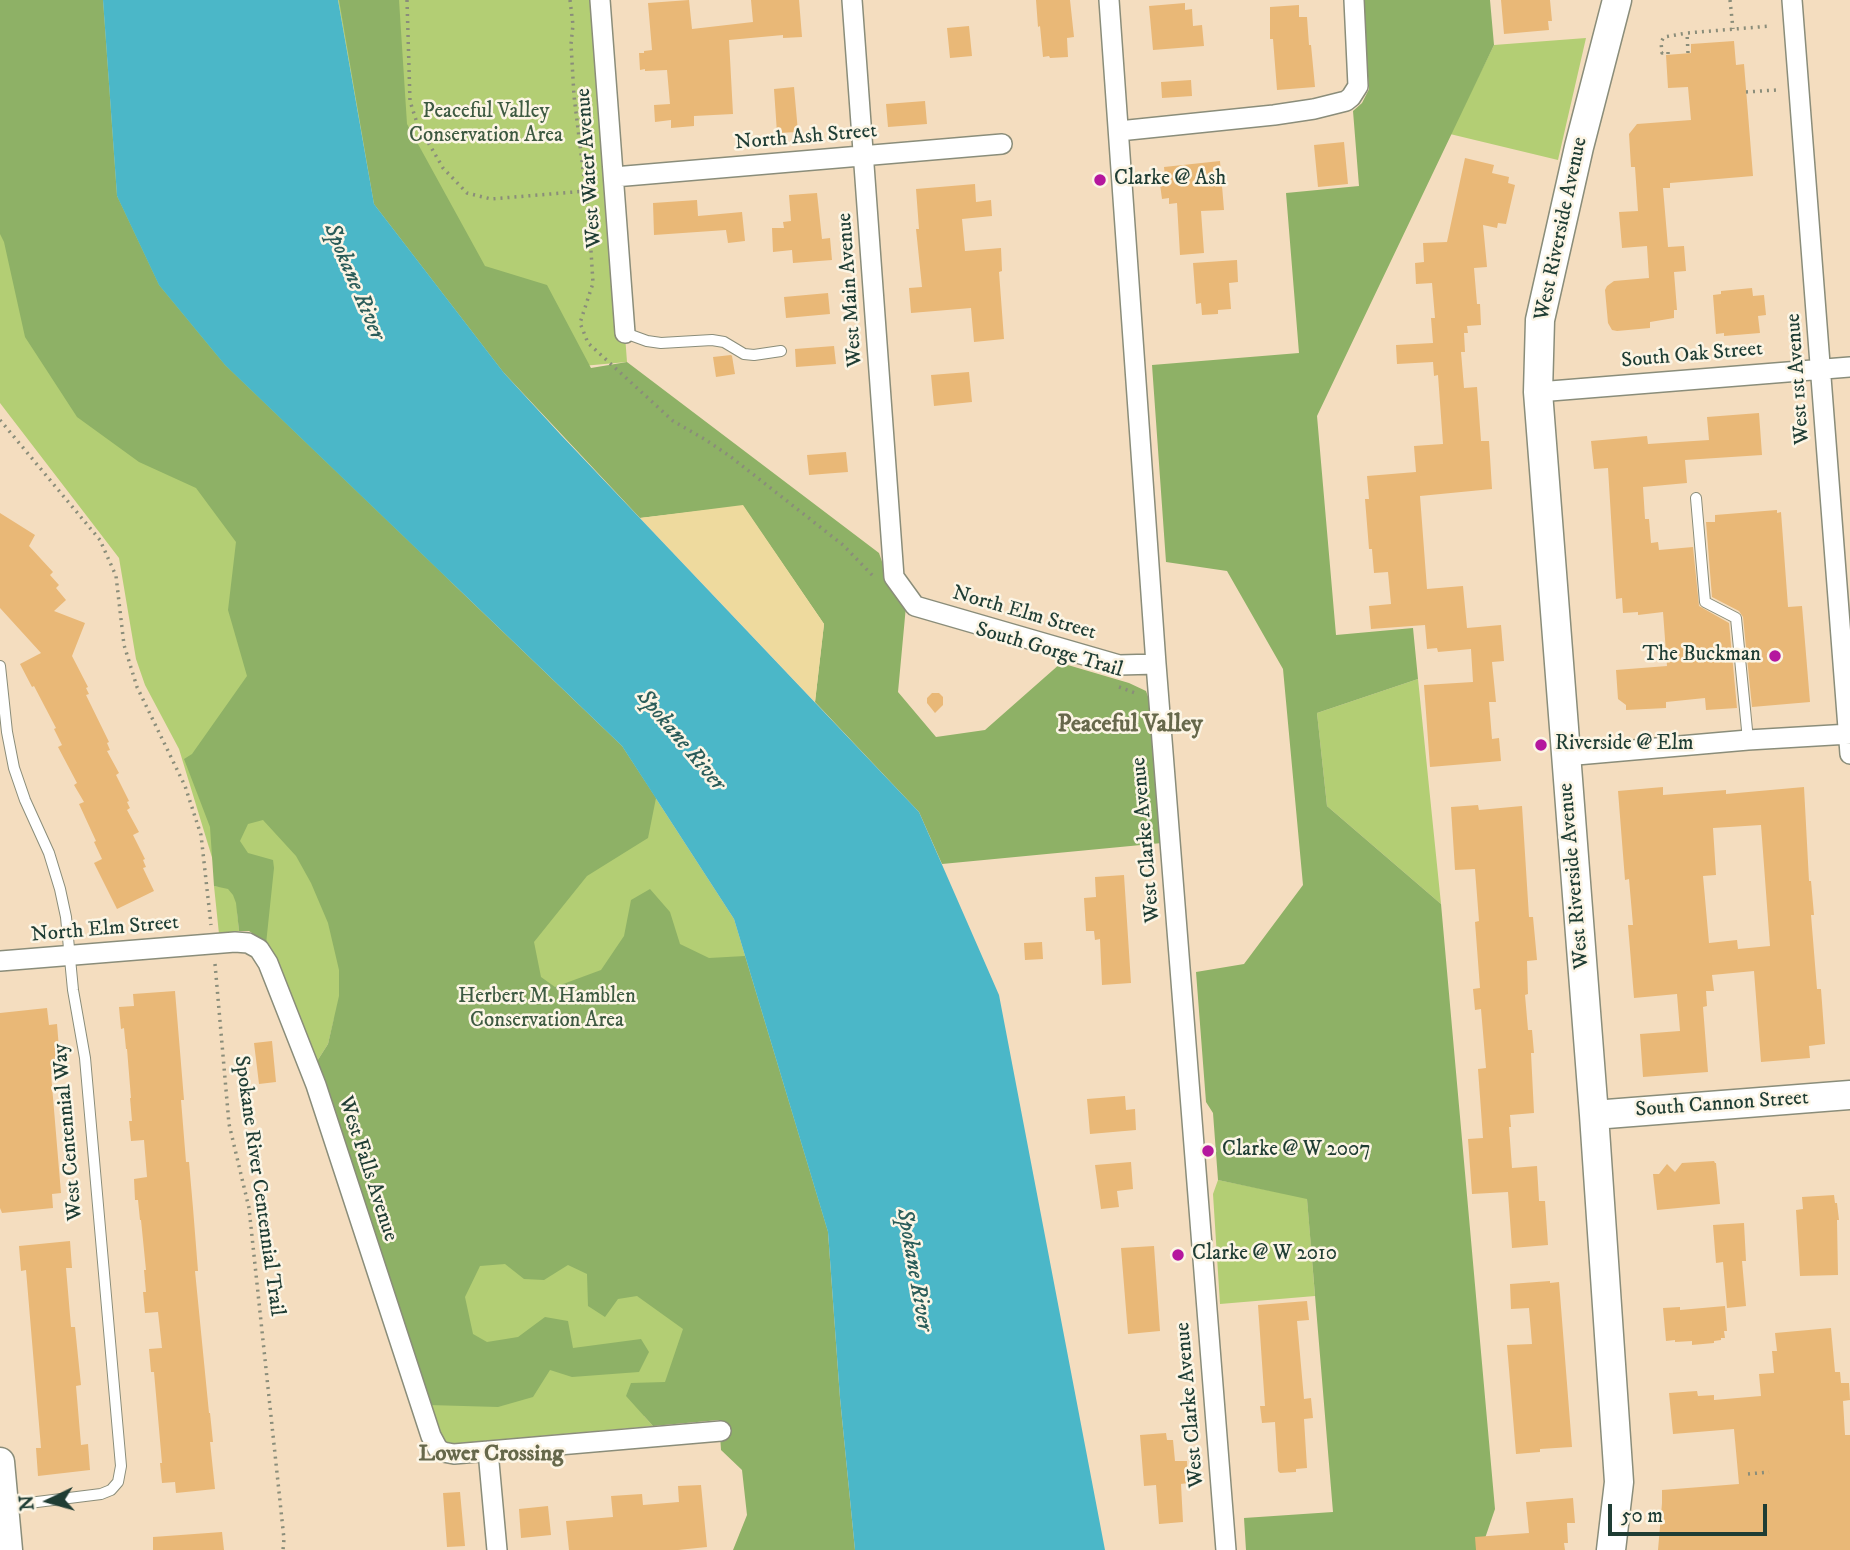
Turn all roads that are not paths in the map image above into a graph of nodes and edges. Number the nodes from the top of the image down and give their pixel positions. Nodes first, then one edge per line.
1 (600, 0) edge
2 (852, 0) edge
3 (1109, 0) edge
4 (1354, 0) edge
5 (1617, 0) edge
6 (1792, 0) edge
7 (1119, 131) junction
8 (1002, 144) dead end
9 (864, 155) junction
10 (614, 177) junction
11 (625, 333) joint
12 (781, 351) dead end
13 (1850, 367) edge
14 (1821, 369) junction
15 (1538, 392) junction
16 (1696, 498) dead end
17 (888, 582) joint
18 (1156, 664) junction
19 (0, 666) edge
20 (1849, 734) edge
21 (1748, 740) junction
22 (1850, 754) edge
23 (1566, 756) junction
24 (213, 944) joint
25 (70, 956) junction
26 (0, 961) edge
27 (1850, 1095) edge
28 (1594, 1115) junction
29 (721, 1431) dead end
30 (488, 1451) junction
31 (0, 1462) edge
32 (2, 1506) edge
33 (8, 1550) edge
34 (497, 1550) edge
35 (1226, 1550) edge
36 (1611, 1550) edge

1 - 10 street, West Water Avenue
2 - 9 street, West Main Avenue
3 - 7 street, West Clarke Avenue
4 - 7 street
5 - 15 main road, West Riverside Avenue
6 - 14 street, West 1st Avenue
7 - 18 street, West Clarke Avenue
8 - 9 street, North Ash Street
9 - 10 street, North Ash Street
9 - 17 street, West Main Avenue
10 - 11 street, West Water Avenue
11 - 12 lane
13 - 14 street, South Oak Street
14 - 15 street, South Oak Street
14 - 20 street, West 1st Avenue
15 - 23 main road, West Riverside Avenue
16 - 21 lane
17 - 18 street, North Elm Street
18 - 35 street, West Clarke Avenue
19 - 25 lane, West Centennial Way
20 - 21 street
20 - 22 street, West 1st Avenue
21 - 23 street
23 - 28 main road, West Riverside Avenue
24 - 25 street, North Elm Street
24 - 30 street, West Falls Avenue
25 - 26 street, North Elm Street
25 - 32 lane, West Centennial Way
27 - 28 main road, South Cannon Street
28 - 36 main road, West Riverside Avenue
29 - 30 street
30 - 34 street
31 - 32 main road
32 - 33 main road

